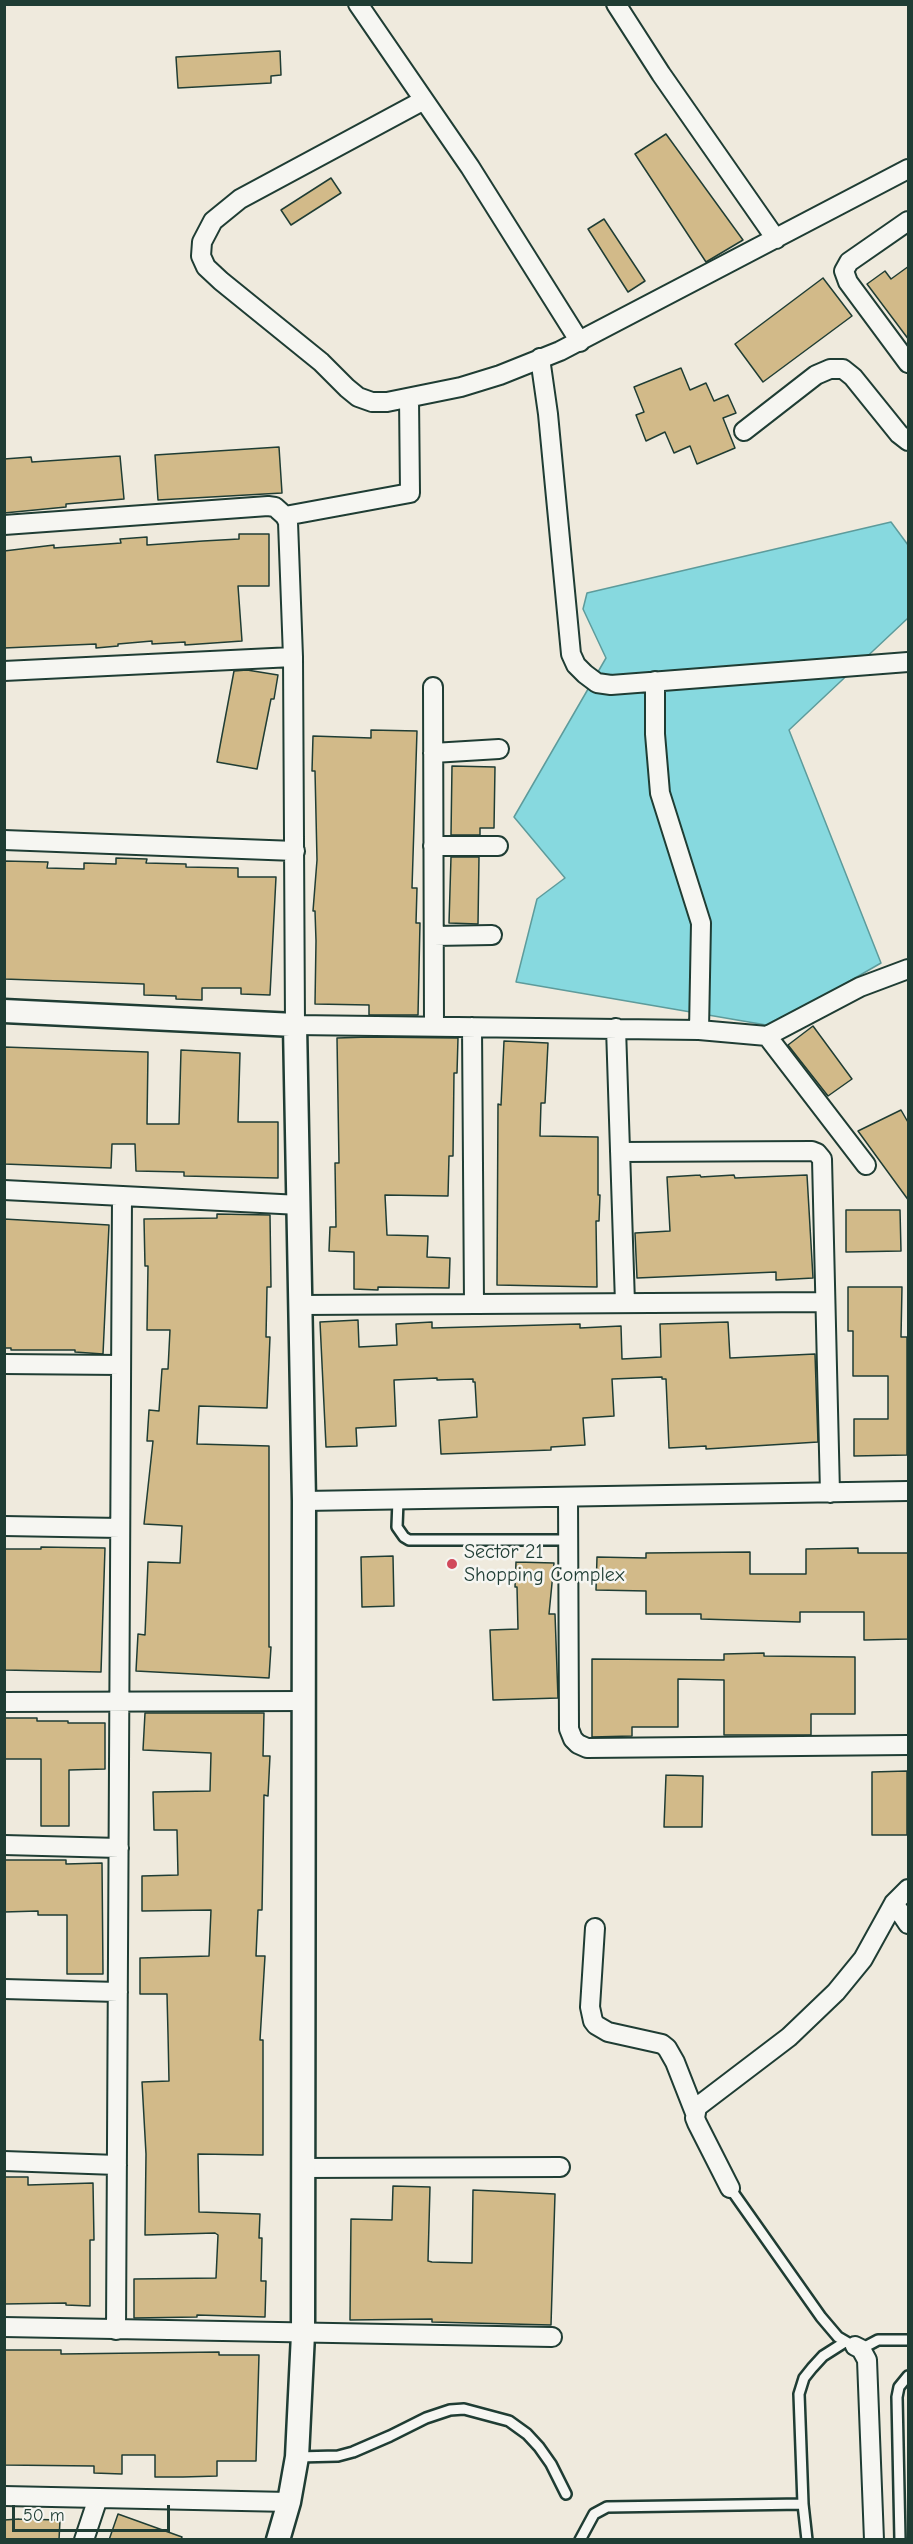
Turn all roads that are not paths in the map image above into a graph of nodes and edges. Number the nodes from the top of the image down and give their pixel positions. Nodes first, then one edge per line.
1 (358, 4) edge
2 (616, 4) edge
3 (424, 100) junction
4 (909, 169) edge
5 (909, 221) edge
6 (776, 239) junction
7 (580, 342) junction
8 (540, 358) junction
9 (909, 363) edge
10 (409, 398) junction
11 (744, 431) dead end
12 (909, 441) edge
13 (285, 516) junction
14 (4, 525) edge
15 (293, 657) junction
16 (909, 662) edge
17 (4, 671) edge
18 (656, 681) junction
19 (433, 687) dead end
20 (499, 749) dead end
21 (433, 753) junction
22 (4, 840) edge
23 (433, 846) junction
24 (498, 846) dead end
25 (295, 851) junction
26 (492, 935) dead end
27 (434, 936) junction
28 (909, 969) edge
29 (4, 1011) edge
30 (295, 1024) junction
31 (434, 1026) junction
32 (472, 1027) junction
33 (616, 1028) junction
34 (699, 1030) junction
35 (767, 1036) junction
36 (838, 1128) junction
37 (620, 1152) junction
38 (817, 1153) junction
39 (866, 1165) dead end
40 (4, 1190) edge
41 (122, 1196) junction
42 (300, 1205) junction
43 (825, 1302) junction
44 (625, 1303) junction
45 (474, 1304) junction
46 (301, 1305) junction
47 (4, 1364) edge
48 (121, 1365) junction
49 (909, 1491) edge
50 (830, 1493) junction
51 (568, 1497) junction
52 (398, 1500) junction
53 (304, 1501) junction
54 (4, 1526) edge
55 (120, 1528) junction
56 (568, 1540) junction
57 (303, 1701) junction
58 (4, 1702) edge
59 (119, 1702) junction
60 (909, 1745) edge
61 (4, 1845) edge
62 (119, 1848) junction
63 (909, 1888) edge
64 (894, 1903) junction
65 (909, 1924) edge
66 (595, 1928) dead end
67 (4, 1989) edge
68 (118, 1992) junction
69 (695, 2113) junction
70 (4, 2161) edge
71 (117, 2165) junction
72 (560, 2167) dead end
73 (303, 2168) junction
74 (730, 2188) joint
75 (4, 2327) edge
76 (116, 2330) junction
77 (303, 2334) junction
78 (552, 2337) dead end
79 (909, 2340) edge
80 (854, 2346) junction
81 (909, 2376) edge
82 (297, 2457) junction
83 (566, 2494) dead end
84 (4, 2496) edge
85 (98, 2498) junction
86 (289, 2502) junction
87 (803, 2504) junction
88 (84, 2540) edge
89 (278, 2540) edge
90 (580, 2540) edge
91 (807, 2540) edge
92 (874, 2540) edge
93 (900, 2540) edge

1 - 3 street
2 - 6 street
3 - 7 street
3 - 10 street
4 - 6 street
5 - 9 street
6 - 7 street
7 - 8 street
8 - 10 street
8 - 18 street
10 - 13 street
11 - 12 street
13 - 14 street
13 - 15 street
15 - 17 street
15 - 25 street
16 - 18 street
18 - 34 street
19 - 21 street
20 - 21 street
21 - 23 street
22 - 25 street
23 - 24 street
23 - 27 street
25 - 30 street
26 - 27 street
27 - 31 street
28 - 35 street
29 - 30 street
30 - 31 street
30 - 42 street
31 - 32 street
32 - 33 street
32 - 45 street
33 - 34 street
33 - 37 street
34 - 35 street
35 - 36 street
36 - 38 street
36 - 39 street
37 - 38 street
37 - 44 street
38 - 43 street
40 - 41 street
41 - 42 street
41 - 48 street
42 - 46 street
43 - 44 street
43 - 50 street
44 - 45 street
45 - 46 street
46 - 53 street
47 - 48 street
48 - 55 street
49 - 50 street
50 - 51 street
51 - 52 street
51 - 56 street
52 - 53 street
52 - 56 lane
53 - 57 street
54 - 55 street
55 - 59 street
56 - 60 street
57 - 59 street
57 - 73 street
58 - 59 street
59 - 62 street
61 - 62 street
62 - 68 street
63 - 64 street
64 - 65 street
64 - 69 street
66 - 69 street
67 - 68 street
68 - 71 street
69 - 74 street
70 - 71 street
71 - 76 street
72 - 73 street
73 - 77 street
74 - 80 lane
75 - 76 street
76 - 77 street
77 - 78 street
77 - 82 street
79 - 80 lane
80 - 87 lane
80 - 92 street
81 - 93 lane
82 - 83 lane
82 - 86 street
84 - 85 street
85 - 86 street
85 - 88 street
86 - 89 street
87 - 90 lane
87 - 91 lane

